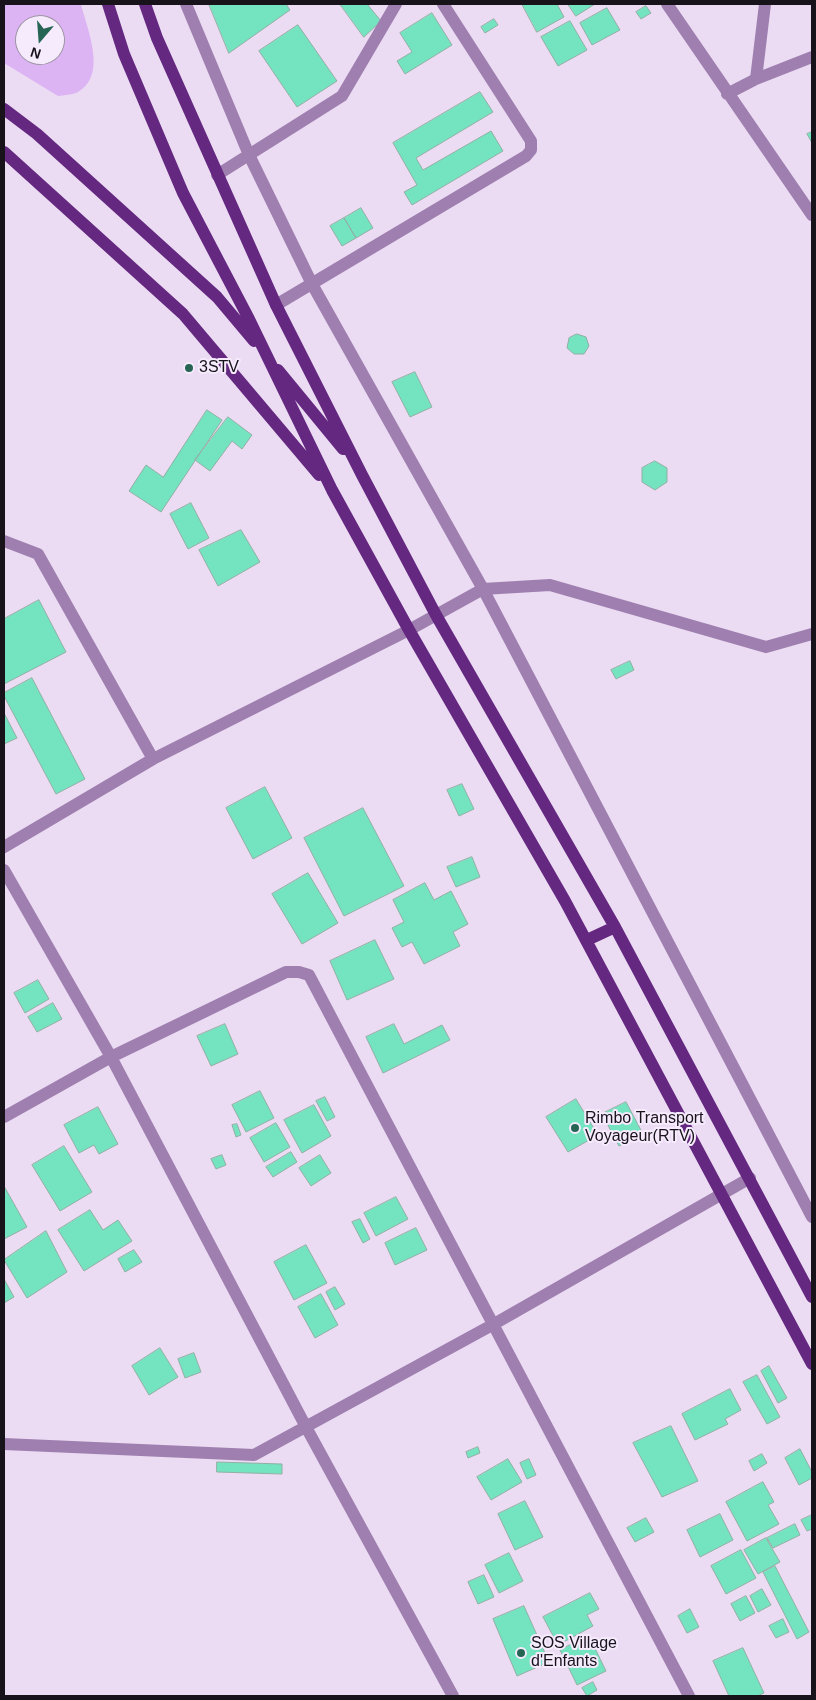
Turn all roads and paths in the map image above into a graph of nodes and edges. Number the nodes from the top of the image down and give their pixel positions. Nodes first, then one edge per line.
1 (108, 4) edge
2 (145, 4) edge
3 (186, 4) edge
4 (396, 4) edge
5 (443, 4) edge
6 (667, 4) edge
7 (766, 4) edge
8 (812, 57) edge
9 (756, 79) junction
10 (728, 94) junction
11 (4, 109) edge
12 (4, 152) edge
13 (248, 155) junction
14 (217, 175) junction
15 (812, 215) edge
16 (312, 284) junction
17 (276, 305) junction
18 (266, 355) junction
19 (362, 475) junction
20 (332, 490) junction
21 (4, 541) edge
22 (483, 589) junction
23 (436, 615) junction
24 (409, 630) junction
25 (812, 634) edge
26 (153, 759) junction
27 (4, 847) edge
28 (4, 870) edge
29 (615, 928) junction
30 (586, 940) junction
31 (111, 1057) junction
32 (4, 1117) edge
33 (750, 1178) junction
34 (723, 1193) junction
35 (812, 1217) edge
36 (812, 1297) edge
37 (494, 1324) junction
38 (812, 1364) edge
39 (306, 1427) junction
40 (4, 1444) edge
41 (453, 1696) edge
42 (689, 1696) edge

1 - 18 main road
2 - 14 main road
3 - 13 street
4 - 13 street
5 - 16 street
6 - 10 street
7 - 9 street
8 - 9 street
9 - 10 street
10 - 15 street
11 - 18 main road
12 - 20 main road
13 - 14 street
13 - 16 street
14 - 17 main road
16 - 17 street
16 - 22 street
17 - 19 main road
18 - 19 main road
18 - 20 main road
19 - 23 main road
20 - 24 main road
21 - 26 street
22 - 23 street
22 - 25 street
22 - 35 street
23 - 24 street
23 - 29 main road
24 - 26 street
24 - 30 main road
26 - 27 street
28 - 31 street
29 - 30 main road
29 - 33 main road
30 - 34 main road
31 - 32 street
31 - 37 street
31 - 39 street
33 - 34 street
33 - 36 main road
34 - 37 street
34 - 38 main road
37 - 39 street
37 - 42 street
39 - 40 street
39 - 41 street

